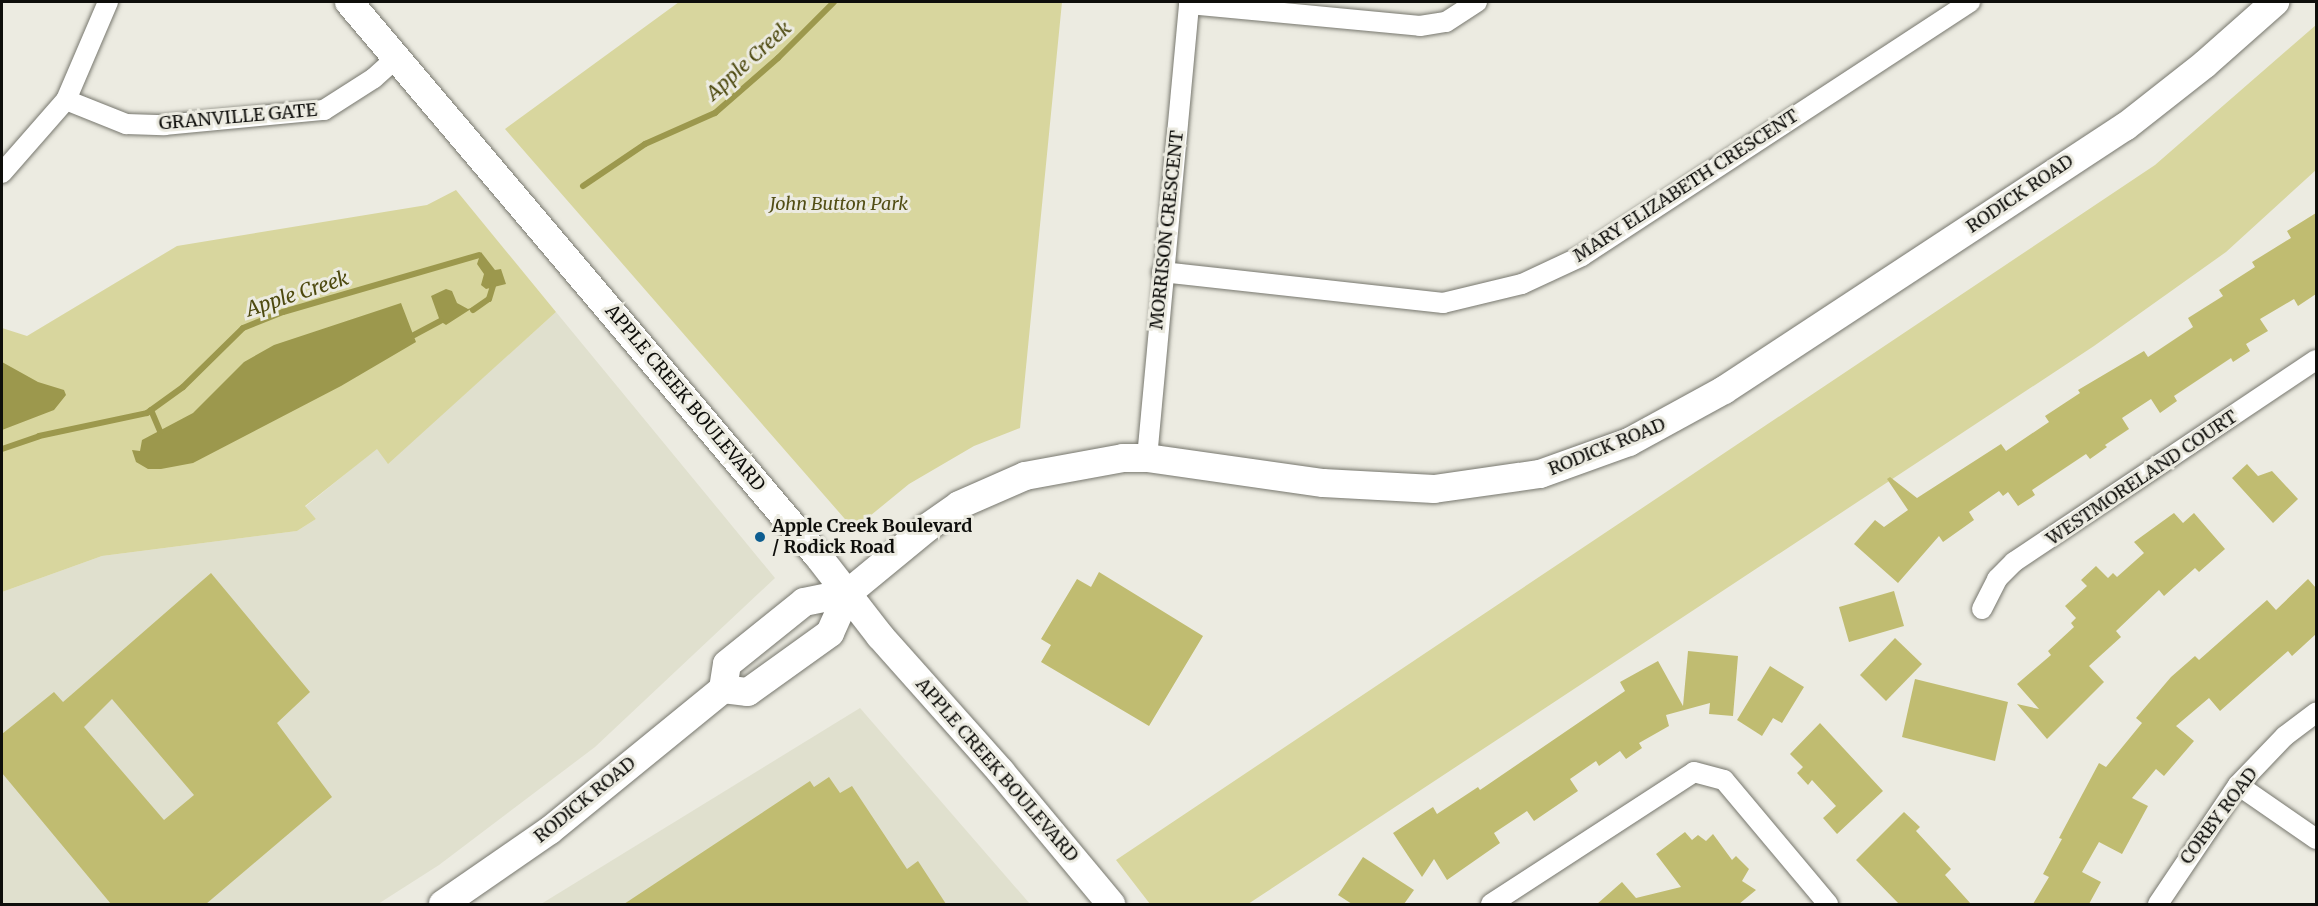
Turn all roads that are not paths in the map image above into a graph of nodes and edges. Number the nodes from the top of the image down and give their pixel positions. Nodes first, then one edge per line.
1 (108, 2) edge
2 (349, 2) edge
3 (1189, 2) edge
4 (1478, 2) edge
5 (1970, 2) edge
6 (2276, 2) edge
7 (397, 57) junction
8 (66, 100) junction
9 (2, 173) edge
10 (1162, 272) junction
11 (2316, 360) edge
12 (1147, 458) junction
13 (848, 594) junction
14 (1982, 609) dead end
15 (723, 689) junction
16 (2316, 713) edge
17 (2238, 785) junction
18 (2316, 839) edge
19 (443, 904) edge
20 (1111, 904) edge
21 (1491, 904) edge
22 (1828, 904) edge
23 (2158, 904) edge

1 - 8 street
2 - 7 main road, APPLE CREEK BOULEVARD
3 - 4 street
3 - 10 street, MORRISON CRESCENT
5 - 10 street, MARY ELIZABETH CRESCENT
6 - 12 main road, RODICK ROAD
7 - 8 street, GRANVILLE GATE
7 - 13 main road, APPLE CREEK BOULEVARD
8 - 9 street
10 - 12 street, MORRISON CRESCENT
11 - 14 street, WESTMORELAND COURT
12 - 13 main road, RODICK ROAD
13 - 15 main road, RODICK ROAD
13 - 15 main road, RODICK ROAD
13 - 20 main road, APPLE CREEK BOULEVARD
15 - 19 main road, RODICK ROAD
16 - 17 street, CORBY ROAD
17 - 18 street
17 - 23 street, CORBY ROAD
21 - 22 street

